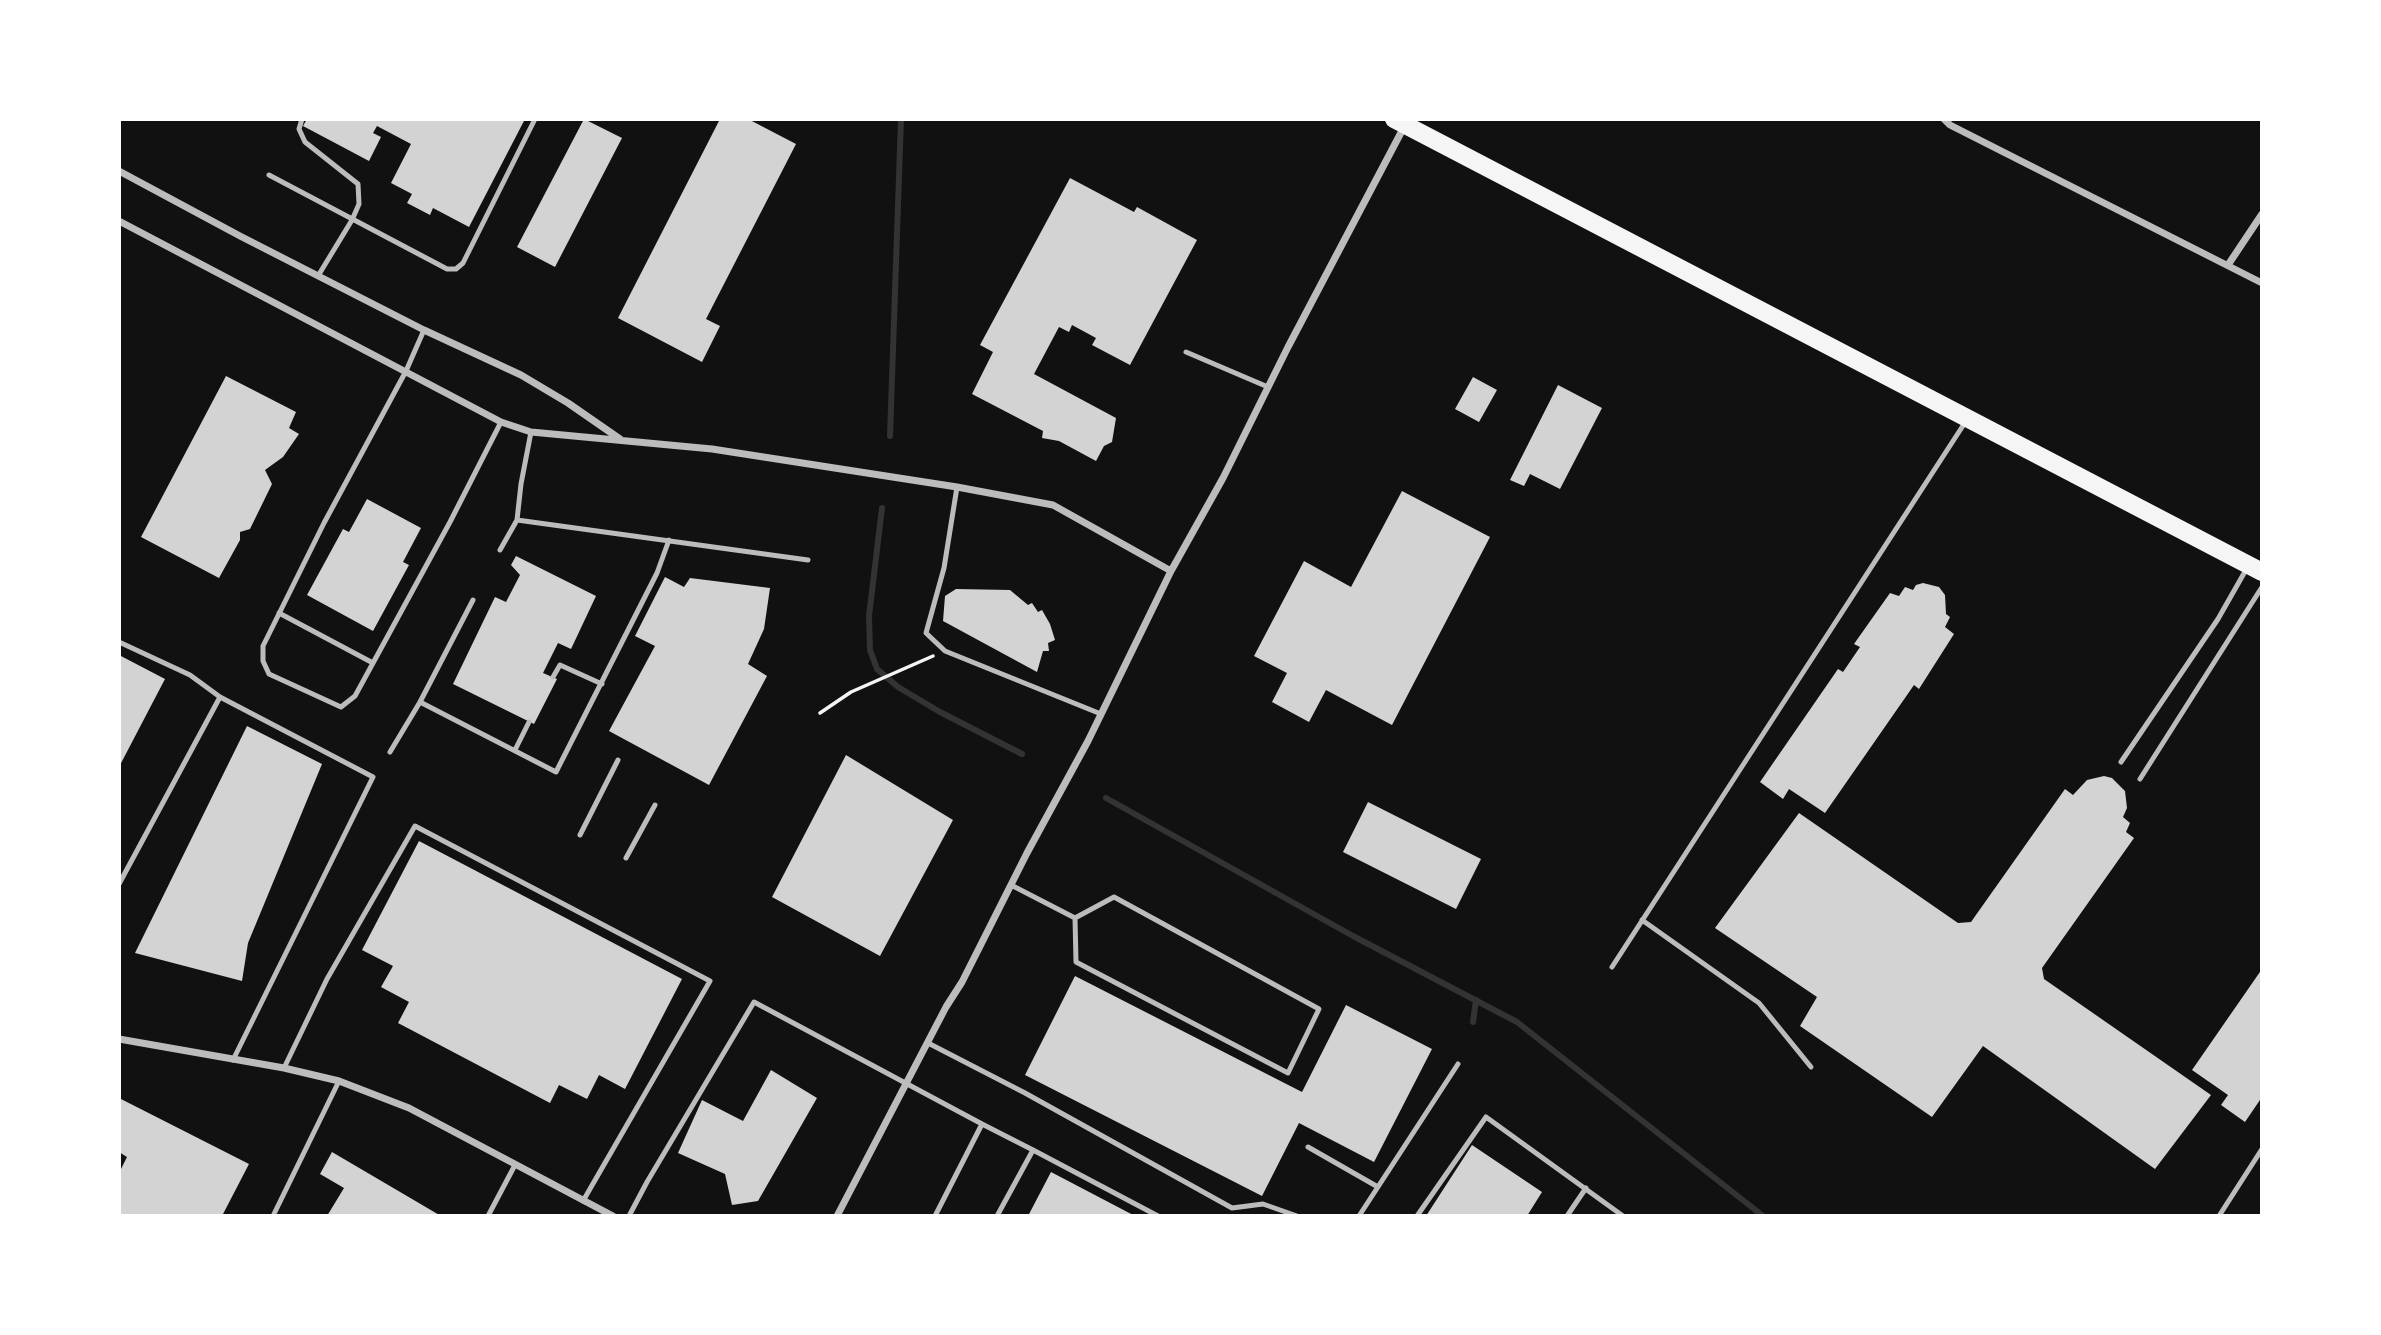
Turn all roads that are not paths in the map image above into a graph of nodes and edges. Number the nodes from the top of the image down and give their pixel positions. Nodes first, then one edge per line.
1 (302, 119) edge
2 (535, 119) edge
3 (1944, 119) edge
4 (1400, 122) edge
5 (119, 171) edge
6 (269, 175) dead end
7 (2262, 214) edge
8 (352, 220) junction
9 (119, 221) edge
10 (2228, 265) junction
11 (318, 276) junction
12 (2262, 283) edge
13 (424, 330) junction
14 (1186, 352) dead end
15 (406, 371) junction
16 (1268, 387) junction
17 (1968, 419) junction
18 (501, 422) junction
19 (531, 432) junction
20 (620, 440) junction
21 (957, 487) junction
22 (517, 520) junction
23 (669, 540) junction
24 (500, 550) dead end
25 (808, 560) dead end
26 (2255, 568) edge
27 (1171, 571) junction
28 (2262, 587) edge
29 (473, 600) dead end
30 (279, 613) junction
31 (119, 642) edge
32 (373, 663) junction
33 (553, 677) dead end
34 (602, 684) junction
35 (220, 696) junction
36 (420, 702) junction
37 (1101, 714) junction
38 (529, 722) dead end
39 (515, 750) junction
40 (390, 752) dead end
41 (618, 760) dead end
42 (2121, 762) dead end
43 (2140, 779) dead end
44 (655, 805) dead end
45 (580, 835) dead end
46 (626, 858) dead end
47 (119, 884) edge
48 (1011, 885) junction
49 (1075, 918) junction
50 (1642, 920) junction
51 (1612, 967) dead end
52 (119, 1039) edge
53 (928, 1043) junction
54 (233, 1059) junction
55 (1458, 1064) dead end
56 (284, 1068) junction
57 (1811, 1068) dead end
58 (339, 1082) junction
59 (908, 1083) junction
60 (982, 1124) junction
61 (1308, 1147) dead end
62 (2262, 1149) edge
63 (1033, 1150) junction
64 (515, 1165) junction
65 (1378, 1187) junction
66 (1586, 1188) junction
67 (583, 1201) junction
68 (274, 1216) edge
69 (488, 1216) edge
70 (613, 1216) edge
71 (629, 1216) edge
72 (836, 1216) edge
73 (935, 1216) edge
74 (997, 1216) edge
75 (1158, 1216) edge
76 (1297, 1216) edge
77 (1359, 1216) edge
78 (1417, 1216) edge
79 (1567, 1216) edge
80 (1623, 1216) edge
81 (2219, 1216) edge

1 - 8 lane
2 - 8 lane
3 - 10 street
4 - 16 street
4 - 17 main road
5 - 11 street
6 - 8 lane
7 - 10 street
8 - 11 lane
9 - 15 street
10 - 12 street
11 - 13 street
13 - 15 lane
13 - 20 street
14 - 16 lane
15 - 18 street
15 - 30 lane
16 - 27 street
17 - 26 main road
17 - 50 lane
18 - 19 street
18 - 32 lane
19 - 20 street
19 - 22 lane
20 - 21 street
21 - 27 street
21 - 37 lane
22 - 23 lane
22 - 24 lane
23 - 25 lane
23 - 34 lane
26 - 42 lane
27 - 37 street
28 - 43 lane
29 - 36 lane
30 - 32 lane
30 - 32 lane
31 - 35 lane
33 - 34 lane
34 - 39 lane
35 - 47 lane
35 - 54 lane
36 - 39 lane
36 - 40 lane
37 - 48 street
38 - 39 lane
41 - 45 lane
44 - 46 lane
48 - 49 lane
48 - 53 street
49 - 49 lane
50 - 51 lane
50 - 57 lane
52 - 54 street
53 - 59 street
53 - 76 lane
54 - 56 street
55 - 65 lane
56 - 58 street
56 - 67 lane
58 - 64 street
58 - 68 lane
59 - 60 lane
59 - 71 lane
59 - 72 street
60 - 63 lane
60 - 73 lane
61 - 65 lane
62 - 81 lane
63 - 74 lane
63 - 75 lane
64 - 67 street
64 - 69 lane
65 - 77 lane
66 - 78 lane
66 - 79 lane
66 - 80 lane
67 - 70 street

